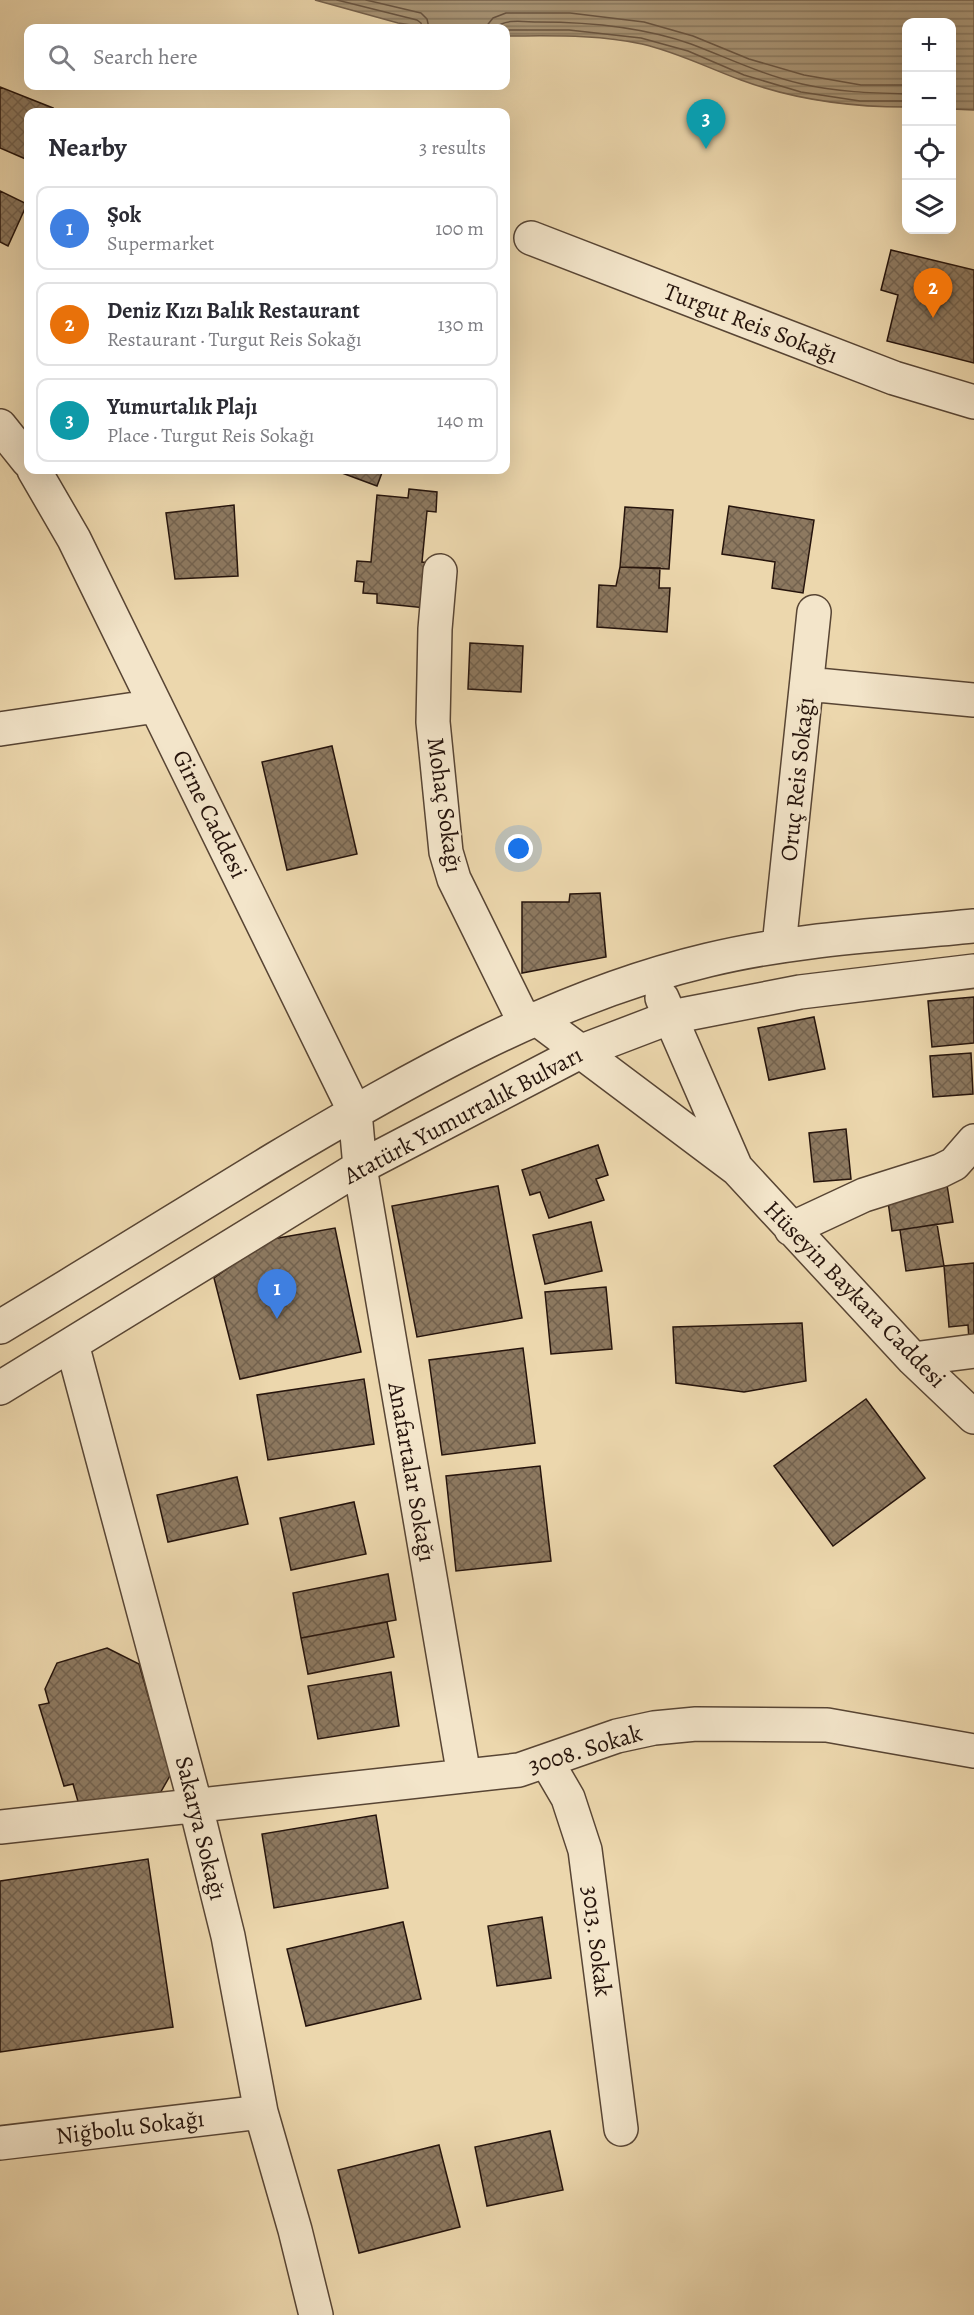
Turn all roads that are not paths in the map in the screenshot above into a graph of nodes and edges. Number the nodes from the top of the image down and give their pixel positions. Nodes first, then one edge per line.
1 (531, 238) dead end
2 (974, 402) edge
3 (0, 426) edge
4 (24, 456) edge
5 (36, 474) edge
6 (440, 571) dead end
7 (814, 612) dead end
8 (807, 684) junction
9 (974, 700) edge
10 (156, 706) junction
11 (0, 729) edge
12 (974, 926) edge
13 (779, 946) junction
14 (974, 971) edge
15 (652, 975) junction
16 (671, 1017) junction
17 (531, 1021) junction
18 (582, 1051) junction
19 (355, 1112) junction
20 (974, 1141) edge
21 (360, 1167) junction
22 (737, 1169) junction
23 (791, 1228) junction
24 (0, 1328) edge
25 (72, 1344) junction
26 (974, 1351) edge
27 (913, 1359) junction
28 (0, 1388) edge
29 (974, 1417) edge
30 (974, 1751) edge
31 (547, 1762) junction
32 (464, 1776) junction
33 (196, 1807) junction
34 (0, 1827) edge
35 (261, 2112) junction
36 (621, 2128) dead end
37 (0, 2143) edge
38 (316, 2315) edge

1 - 2 street, Turgut Reis Sokağı
3 - 4 street
5 - 10 street, Girne Caddesi
6 - 17 street, Mohaç Sokağı
7 - 8 street, Oruç Reis Sokağı
8 - 9 street
8 - 13 street, Oruç Reis Sokağı
10 - 11 street
10 - 19 street, Girne Caddesi
12 - 13 street, Atatürk Yumurtalık Bulvarı
13 - 15 street, Atatürk Yumurtalık Bulvarı
14 - 16 street, Atatürk Yumurtalık Bulvarı
15 - 16 street, Hüseyin Baykara Caddesi
15 - 17 street, Atatürk Yumurtalık Bulvarı
16 - 18 street, Atatürk Yumurtalık Bulvarı
16 - 22 street, Hüseyin Baykara Caddesi
17 - 18 street, Hüseyin Baykara Caddesi
17 - 19 street, Atatürk Yumurtalık Bulvarı
18 - 21 street, Atatürk Yumurtalık Bulvarı
18 - 22 street, Hüseyin Baykara Caddesi
19 - 21 street, Girne Caddesi
19 - 24 street, Atatürk Yumurtalık Bulvarı
20 - 23 street
21 - 25 street, Atatürk Yumurtalık Bulvarı
21 - 32 street, Anafartalar Sokağı
22 - 23 street, Hüseyin Baykara Caddesi
23 - 27 street, Hüseyin Baykara Caddesi
25 - 28 street, Atatürk Yumurtalık Bulvarı
25 - 33 street, Sakarya Sokağı
26 - 27 street
27 - 29 street, Hüseyin Baykara Caddesi
30 - 31 street, 3008. Sokak
31 - 32 street, 3008. Sokak
31 - 36 street, 3013. Sokak
32 - 33 street, 3008. Sokak
33 - 34 street, 3008. Sokak
33 - 35 street, Sakarya Sokağı
35 - 37 street, Niğbolu Sokağı
35 - 38 street, Sakarya Sokağı

